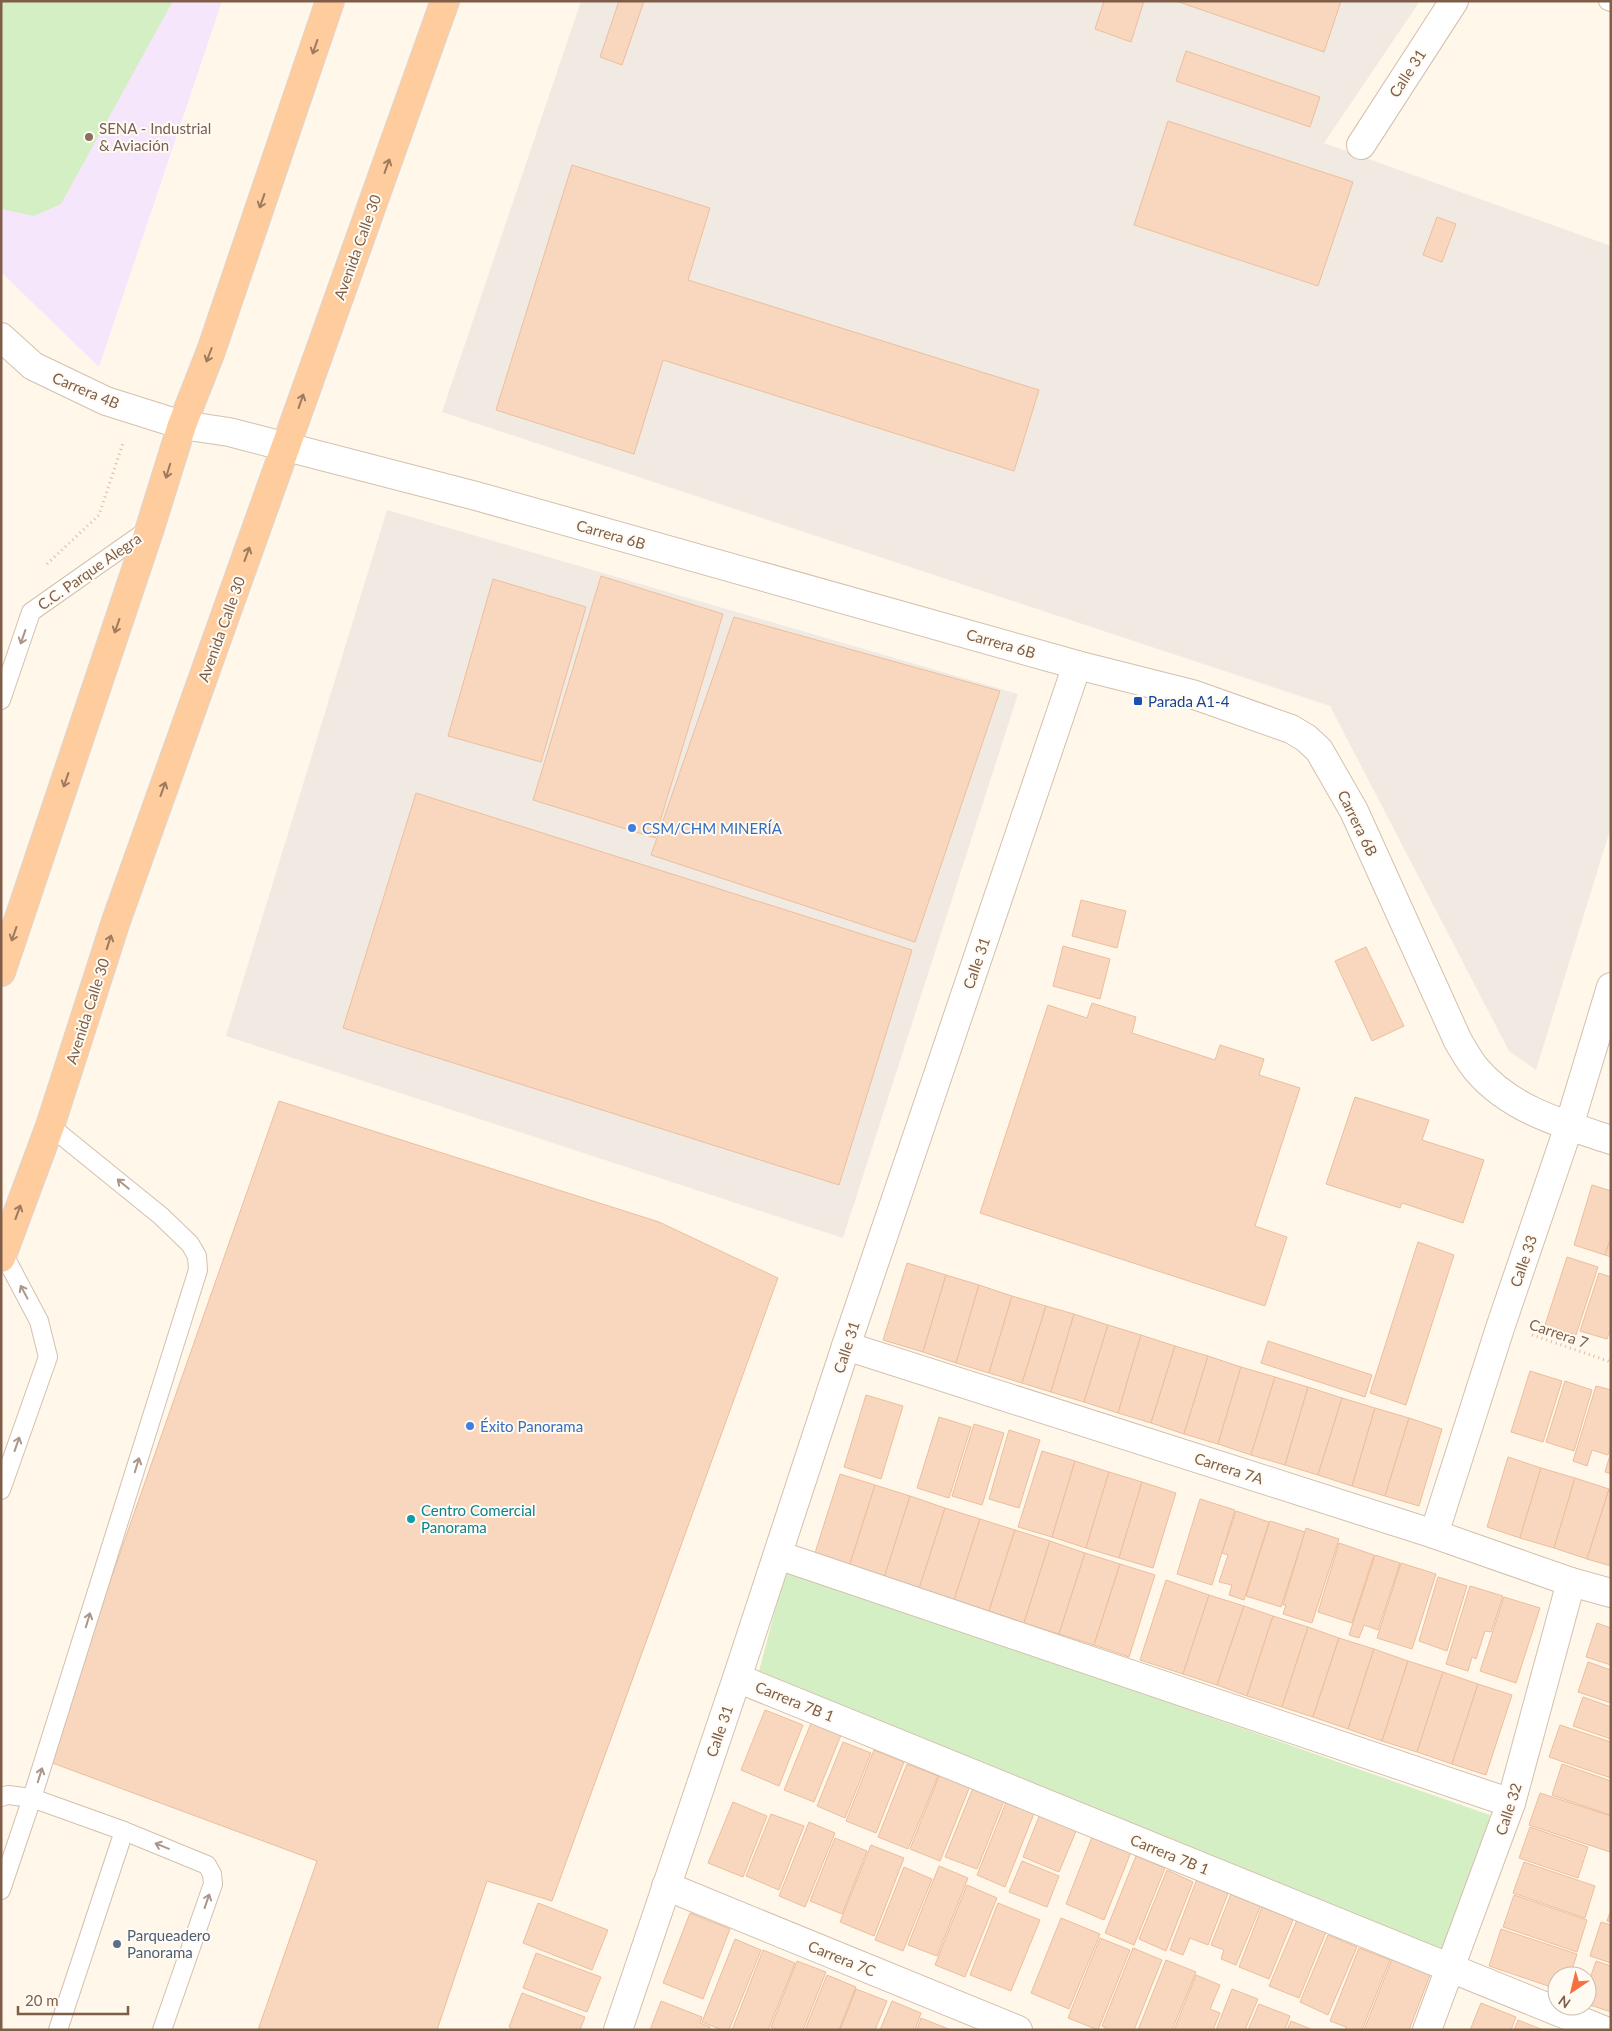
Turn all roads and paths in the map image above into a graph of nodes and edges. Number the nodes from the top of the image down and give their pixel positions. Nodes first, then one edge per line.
1 (330, 1) edge
2 (445, 1) edge
3 (1454, 1) edge
4 (1361, 145) dead end
5 (1, 337) edge
6 (182, 425) junction
7 (123, 443) dead end
8 (285, 447) junction
9 (150, 528) junction
10 (42, 568) dead end
11 (1077, 665) junction
12 (1, 700) edge
13 (1, 972) edge
14 (1611, 987) edge
15 (50, 1126) junction
16 (1569, 1126) junction
17 (1611, 1140) edge
18 (2, 1255) edge
19 (1501, 1325) junction
20 (846, 1346) junction
21 (1611, 1362) edge
22 (1, 1490) edge
23 (1434, 1534) junction
24 (778, 1555) junction
25 (1571, 1582) junction
26 (1611, 1593) edge
27 (738, 1678) junction
28 (1, 1797) edge
29 (32, 1798) junction
30 (1511, 1804) junction
31 (124, 1831) junction
32 (666, 1886) junction
33 (1, 1890) edge
34 (1451, 1969) junction
35 (58, 2030) edge
36 (162, 2030) edge
37 (618, 2030) edge
38 (1018, 2030) edge
39 (1427, 2030) edge
40 (1604, 2030) edge

1 -> 6 highway
8 -> 2 highway, Avenida Calle 30
3 - 4 street, Calle 31
5 - 6 street, Carrera 4B
6 - 8 street, Carrera 6B
6 -> 9 highway
7 - 10 path
8 - 11 street, Carrera 6B
15 -> 8 highway, Avenida Calle 30
9 -> 12 lane, C.C. Parque Alegra
9 -> 13 highway
11 - 16 street, Carrera 6B
11 - 20 street, Calle 31
14 - 16 street, Calle 33
18 -> 15 highway, Avenida Calle 30
29 -> 15 lane
16 - 17 street, Carrera 6B
16 - 19 street, Calle 33
22 -> 18 lane
19 - 21 path, Carrera 7
19 - 23 street, Calle 33
20 - 23 street, Carrera 7A
20 - 24 street, Calle 31
23 - 25 street, Carrera 7A
24 - 27 street, Calle 31
24 - 30 street
25 - 26 street, Carrera 7A
25 - 30 street, Calle 32
27 - 32 street, Calle 31
27 - 34 street, Carrera 7B 1
28 - 29 lane
29 - 31 lane
29 - 33 lane
30 - 34 street, Calle 32
31 - 35 lane
36 -> 31 lane
32 - 37 street, Calle 31
32 - 38 street, Carrera 7C
34 - 39 street, Calle 32
34 - 40 street, Carrera 7B 1

